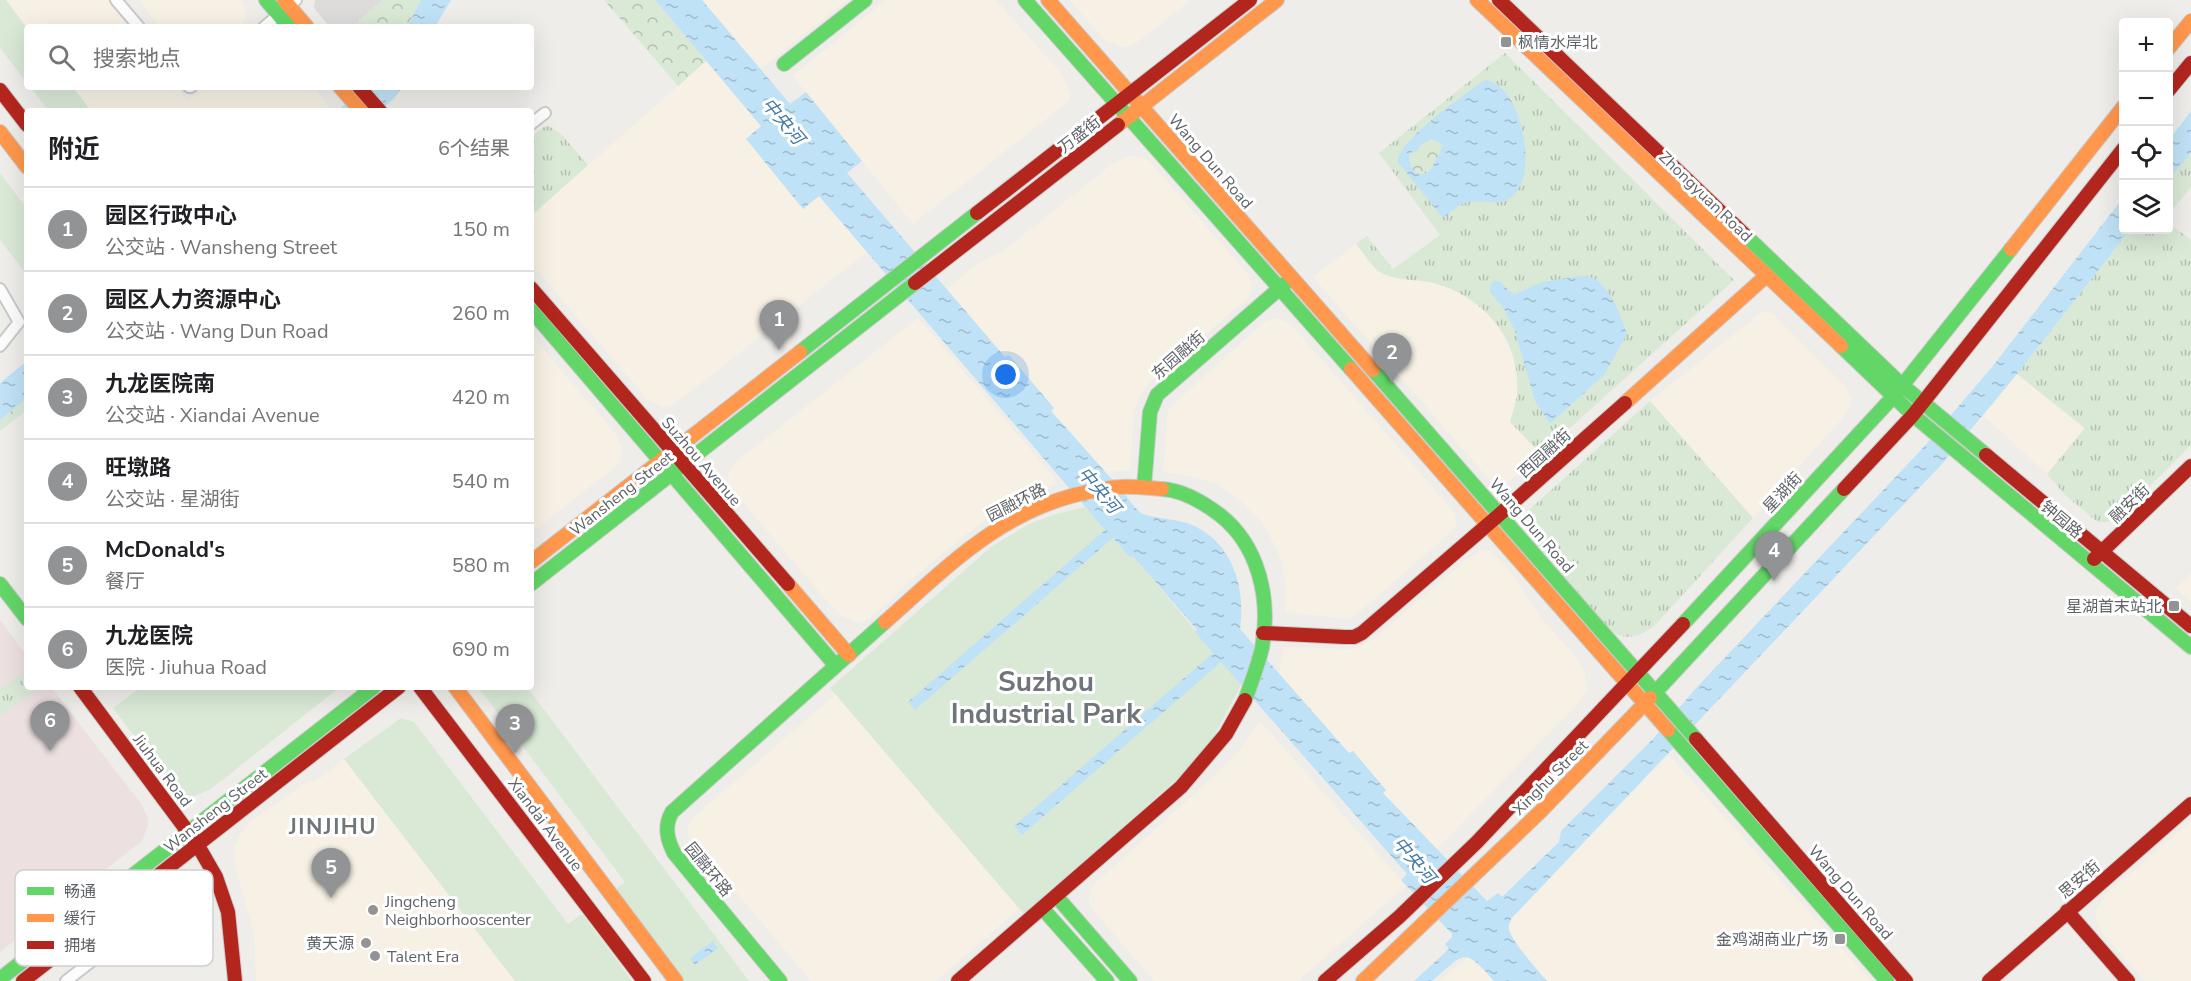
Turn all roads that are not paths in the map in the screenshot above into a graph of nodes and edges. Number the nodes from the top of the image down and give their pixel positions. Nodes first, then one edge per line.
1 (116, 0) edge
2 (266, 0) edge
3 (865, 0) edge
4 (1024, 0) edge
5 (1048, 0) edge
6 (1250, 0) edge
7 (1277, 0) edge
8 (1477, 0) edge
9 (1499, 0) edge
10 (287, 5) edge
11 (2191, 21) edge
12 (136, 24) edge
13 (267, 24) edge
14 (289, 24) edge
15 (304, 24) edge
16 (2173, 44) edge
17 (2191, 63) edge
18 (784, 64) dead end
19 (2173, 86) edge
20 (0, 90) edge
21 (362, 90) edge
22 (344, 91) edge
23 (1131, 93) junction
24 (1117, 104) junction
25 (1141, 106) junction
26 (358, 108) edge
27 (377, 108) edge
28 (2119, 112) edge
29 (544, 113) dead end
30 (1128, 117) junction
31 (24, 121) edge
32 (534, 121) edge
33 (0, 132) edge
34 (2119, 154) edge
35 (24, 163) edge
36 (1766, 276) junction
37 (1291, 278) junction
38 (891, 283) joint
39 (1280, 288) junction
40 (0, 289) edge
41 (534, 292) edge
42 (901, 294) joint
43 (534, 313) edge
44 (0, 346) edge
45 (1903, 386) junction
46 (1893, 397) junction
47 (1923, 404) junction
48 (1913, 415) junction
49 (667, 457) junction
50 (684, 465) junction
51 (2191, 466) edge
52 (672, 474) junction
53 (1139, 487) junction
54 (1500, 514) junction
55 (1488, 524) junction
56 (2102, 551) junction
57 (534, 560) edge
58 (2090, 563) junction
59 (534, 582) edge
60 (0, 584) edge
61 (24, 615) edge
62 (2191, 626) edge
63 (1262, 640) junction
64 (2191, 647) edge
65 (849, 655) junction
66 (836, 666) junction
67 (1633, 678) junction
68 (82, 690) edge
69 (370, 690) edge
70 (395, 690) edge
71 (422, 690) edge
72 (457, 690) edge
73 (1650, 698) junction
74 (1665, 715) junction
75 (2191, 804) edge
76 (188, 832) junction
77 (197, 844) junction
78 (139, 870) edge
79 (164, 870) edge
80 (211, 870) edge
81 (213, 874) edge
82 (1057, 897) junction
83 (1043, 909) junction
84 (2067, 911) junction
85 (17, 966) edge
86 (42, 966) edge
87 (85, 966) edge
88 (0, 979) edge
89 (23, 981) edge
90 (66, 981) edge
91 (235, 981) edge
92 (644, 981) edge
93 (676, 981) edge
94 (780, 981) edge
95 (958, 981) edge
96 (1107, 981) edge
97 (1130, 981) edge
98 (1325, 981) edge
99 (1363, 981) edge
100 (1887, 981) edge
101 (1906, 981) edge
102 (1989, 981) edge
103 (2128, 981) edge

1 - 12 street
2 - 10 main road
3 - 18 main road
4 - 24 main road, Wang Dun Road
5 - 23 main road, Wang Dun Road
6 - 23 main road, 万盛街
7 - 25 main road, 万盛街
8 - 36 main road, Zhongyuan Road
9 - 45 main road, Zhongyuan Road
10 - 13 street
10 - 14 main road
10 - 15 main road
11 - 16 main road
17 - 19 main road
20 - 31 main road
21 - 27 main road
22 - 26 main road
23 - 24 main road, 万盛街
23 - 25 main road, Wang Dun Road
24 - 30 main road, Wang Dun Road
24 - 38 main road, 万盛街
25 - 30 main road, 万盛街
25 - 37 main road, Wang Dun Road
28 - 45 main road, 星湖街
29 - 32 street
30 - 39 main road, Wang Dun Road
30 - 42 main road, 万盛街
33 - 35 main road
34 - 47 main road
36 - 46 main road, Zhongyuan Road
36 - 54 main road, 西园融街
37 - 39 main road, 东园融街
37 - 54 main road, Wang Dun Road
38 - 49 main road, Wansheng Street
39 - 53 main road, 东园融街
39 - 55 main road, Wang Dun Road
40 - 44 street
41 - 49 main road, Suzhou Avenue
42 - 50 main road, Wansheng Street
43 - 49 main road, Suzhou Avenue
45 - 46 main road, 星湖街
45 - 47 main road, Zhongyuan Road
46 - 48 main road, Zhongyuan Road
46 - 67 main road, 星湖街
47 - 48 main road
47 - 56 main road, 钟园路
48 - 58 main road, 钟园路
48 - 73 main road
49 - 50 main road, Suzhou Avenue
49 - 52 main road, Suzhou Avenue
49 - 57 main road, Wansheng Street
50 - 52 main road, Wansheng Street
50 - 65 main road, Suzhou Avenue
51 - 56 main road, 融安街
52 - 59 main road, Wansheng Street
52 - 66 main road, Suzhou Avenue
53 - 63 main road, 园融环路
53 - 65 main road, 园融环路
54 - 55 main road, 西园融街
54 - 67 main road, Wang Dun Road
55 - 63 main road, 西园融街
55 - 67 main road, Wang Dun Road
56 - 58 main road, 融安街
56 - 62 main road, 钟园路
58 - 64 main road, 钟园路
60 - 61 main road
63 - 82 main road, 园融环路
65 - 66 main road, 园融环路
66 - 94 main road, 园融环路
67 - 73 main road, Wang Dun Road
67 - 98 main road, 星湖街
68 - 76 main road, Jiuhua Road
69 - 76 main road, Wansheng Street
70 - 77 main road, Wansheng Street
71 - 92 main road, Xiandai Avenue
72 - 93 main road, Xiandai Avenue
73 - 74 main road, Wang Dun Road
73 - 99 main road, Xinghu Street
74 - 100 main road, Wang Dun Road
74 - 101 main road, Wang Dun Road
75 - 84 main road, 思安街
76 - 77 main road, Jiuhua Road
76 - 78 main road, Wansheng Street
77 - 79 main road, Wansheng Street
77 - 80 main road, Jiuhua Road
81 - 91 main road, Jiuhua Road
82 - 83 main road, 园融环路
82 - 97 main road
83 - 95 main road, 园融环路
83 - 96 main road
84 - 102 main road, 思安街
84 - 103 main road
85 - 88 main road, Wansheng Street
86 - 89 main road, Wansheng Street
87 - 90 street

